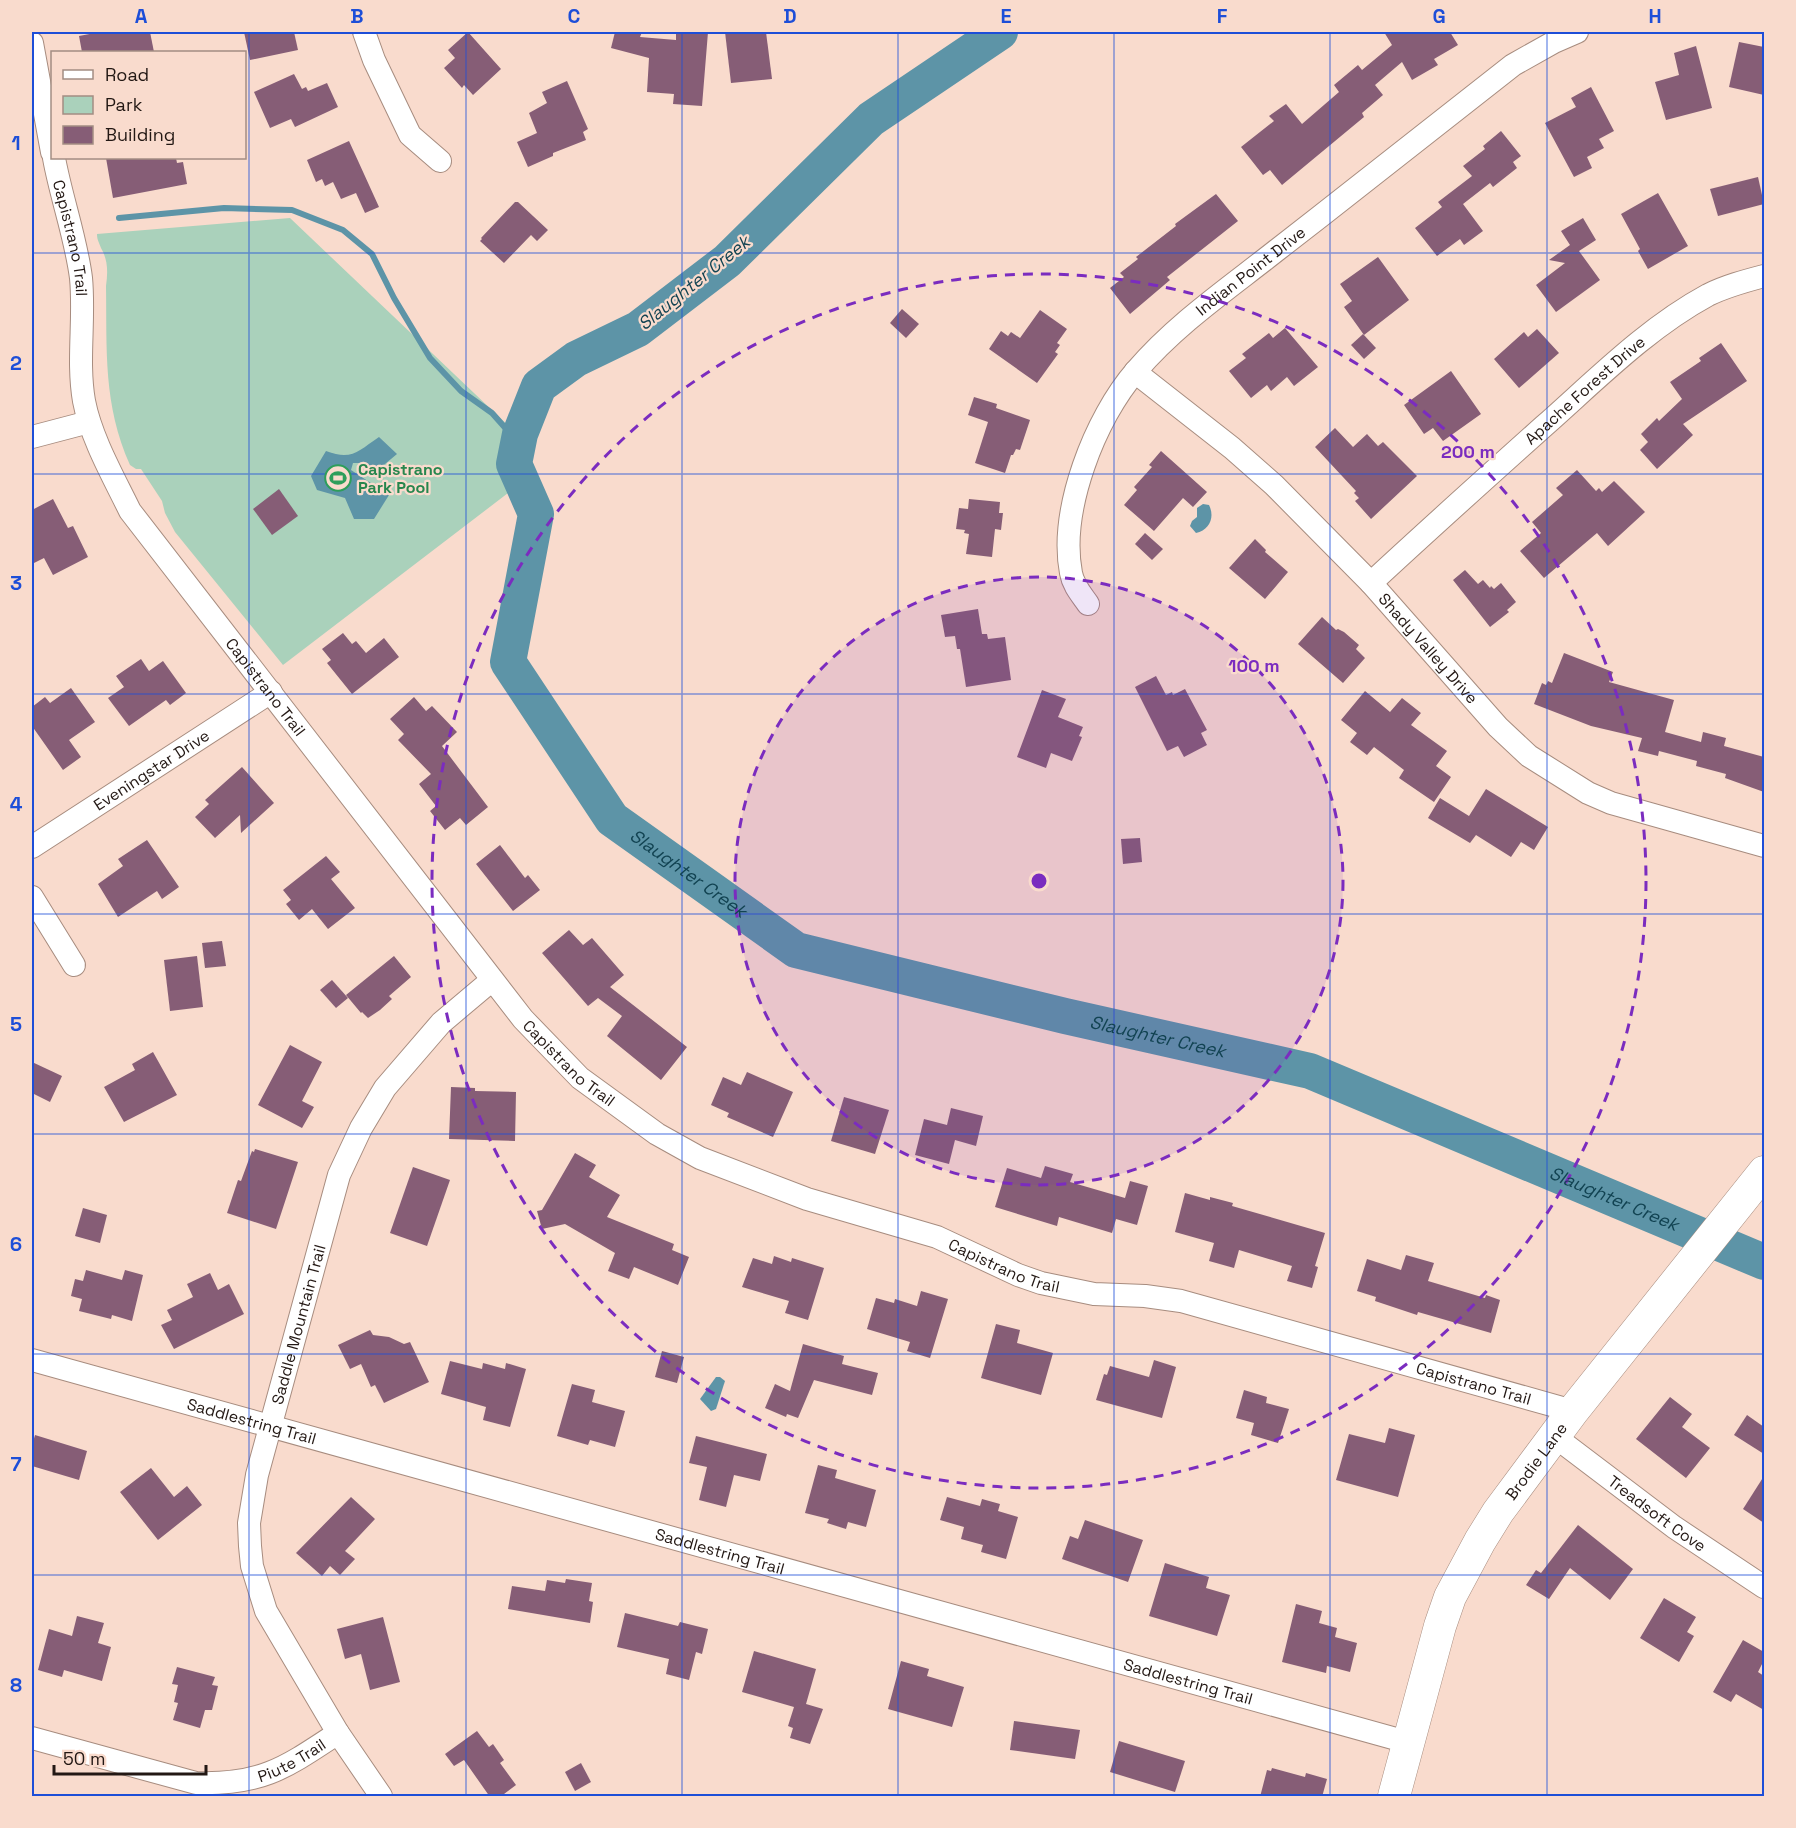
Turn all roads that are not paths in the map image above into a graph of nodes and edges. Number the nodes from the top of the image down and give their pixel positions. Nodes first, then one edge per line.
1 (364, 32) edge
2 (1577, 32) edge
3 (32, 43) edge
4 (34, 71) edge
5 (51, 148) edge
6 (54, 159) edge
7 (440, 161) dead end
8 (1764, 276) edge
9 (1135, 372) junction
10 (89, 422) junction
11 (32, 437) edge
12 (1371, 583) junction
13 (1088, 604) dead end
14 (271, 692) junction
15 (1764, 846) edge
16 (32, 847) edge
17 (32, 897) edge
18 (74, 965) dead end
19 (492, 980) junction
20 (1764, 1172) edge
21 (32, 1360) edge
22 (1573, 1411) junction
23 (270, 1426) junction
24 (1554, 1436) junction
25 (1764, 1587) edge
26 (338, 1733) junction
27 (32, 1738) edge
28 (1407, 1742) junction
29 (381, 1797) edge
30 (1394, 1797) edge

1 - 7 street
2 - 9 street, Indian Point Drive
3 - 4 street
4 - 5 street
6 - 10 street, Capistrano Trail
8 - 12 street, Apache Forest Drive
9 - 12 street, Shady Valley Drive
9 - 13 street, Indian Point Drive
10 - 11 street
10 - 14 street, Capistrano Trail
12 - 15 street, Shady Valley Drive
14 - 16 street, Eveningstar Drive
14 - 19 street, Capistrano Trail
17 - 18 street
19 - 22 street, Capistrano Trail
19 - 23 street, Saddle Mountain Trail
20 - 22 main road, Brodie Lane
21 - 23 street, Saddlestring Trail
22 - 24 main road, Brodie Lane
23 - 26 street, Saddle Mountain Trail
23 - 28 street, Saddlestring Trail
24 - 25 street, Treadsoft Cove
24 - 28 main road, Brodie Lane
26 - 27 street, Piute Trail
26 - 29 street, Saddle Mountain Trail
28 - 30 main road, Brodie Lane

